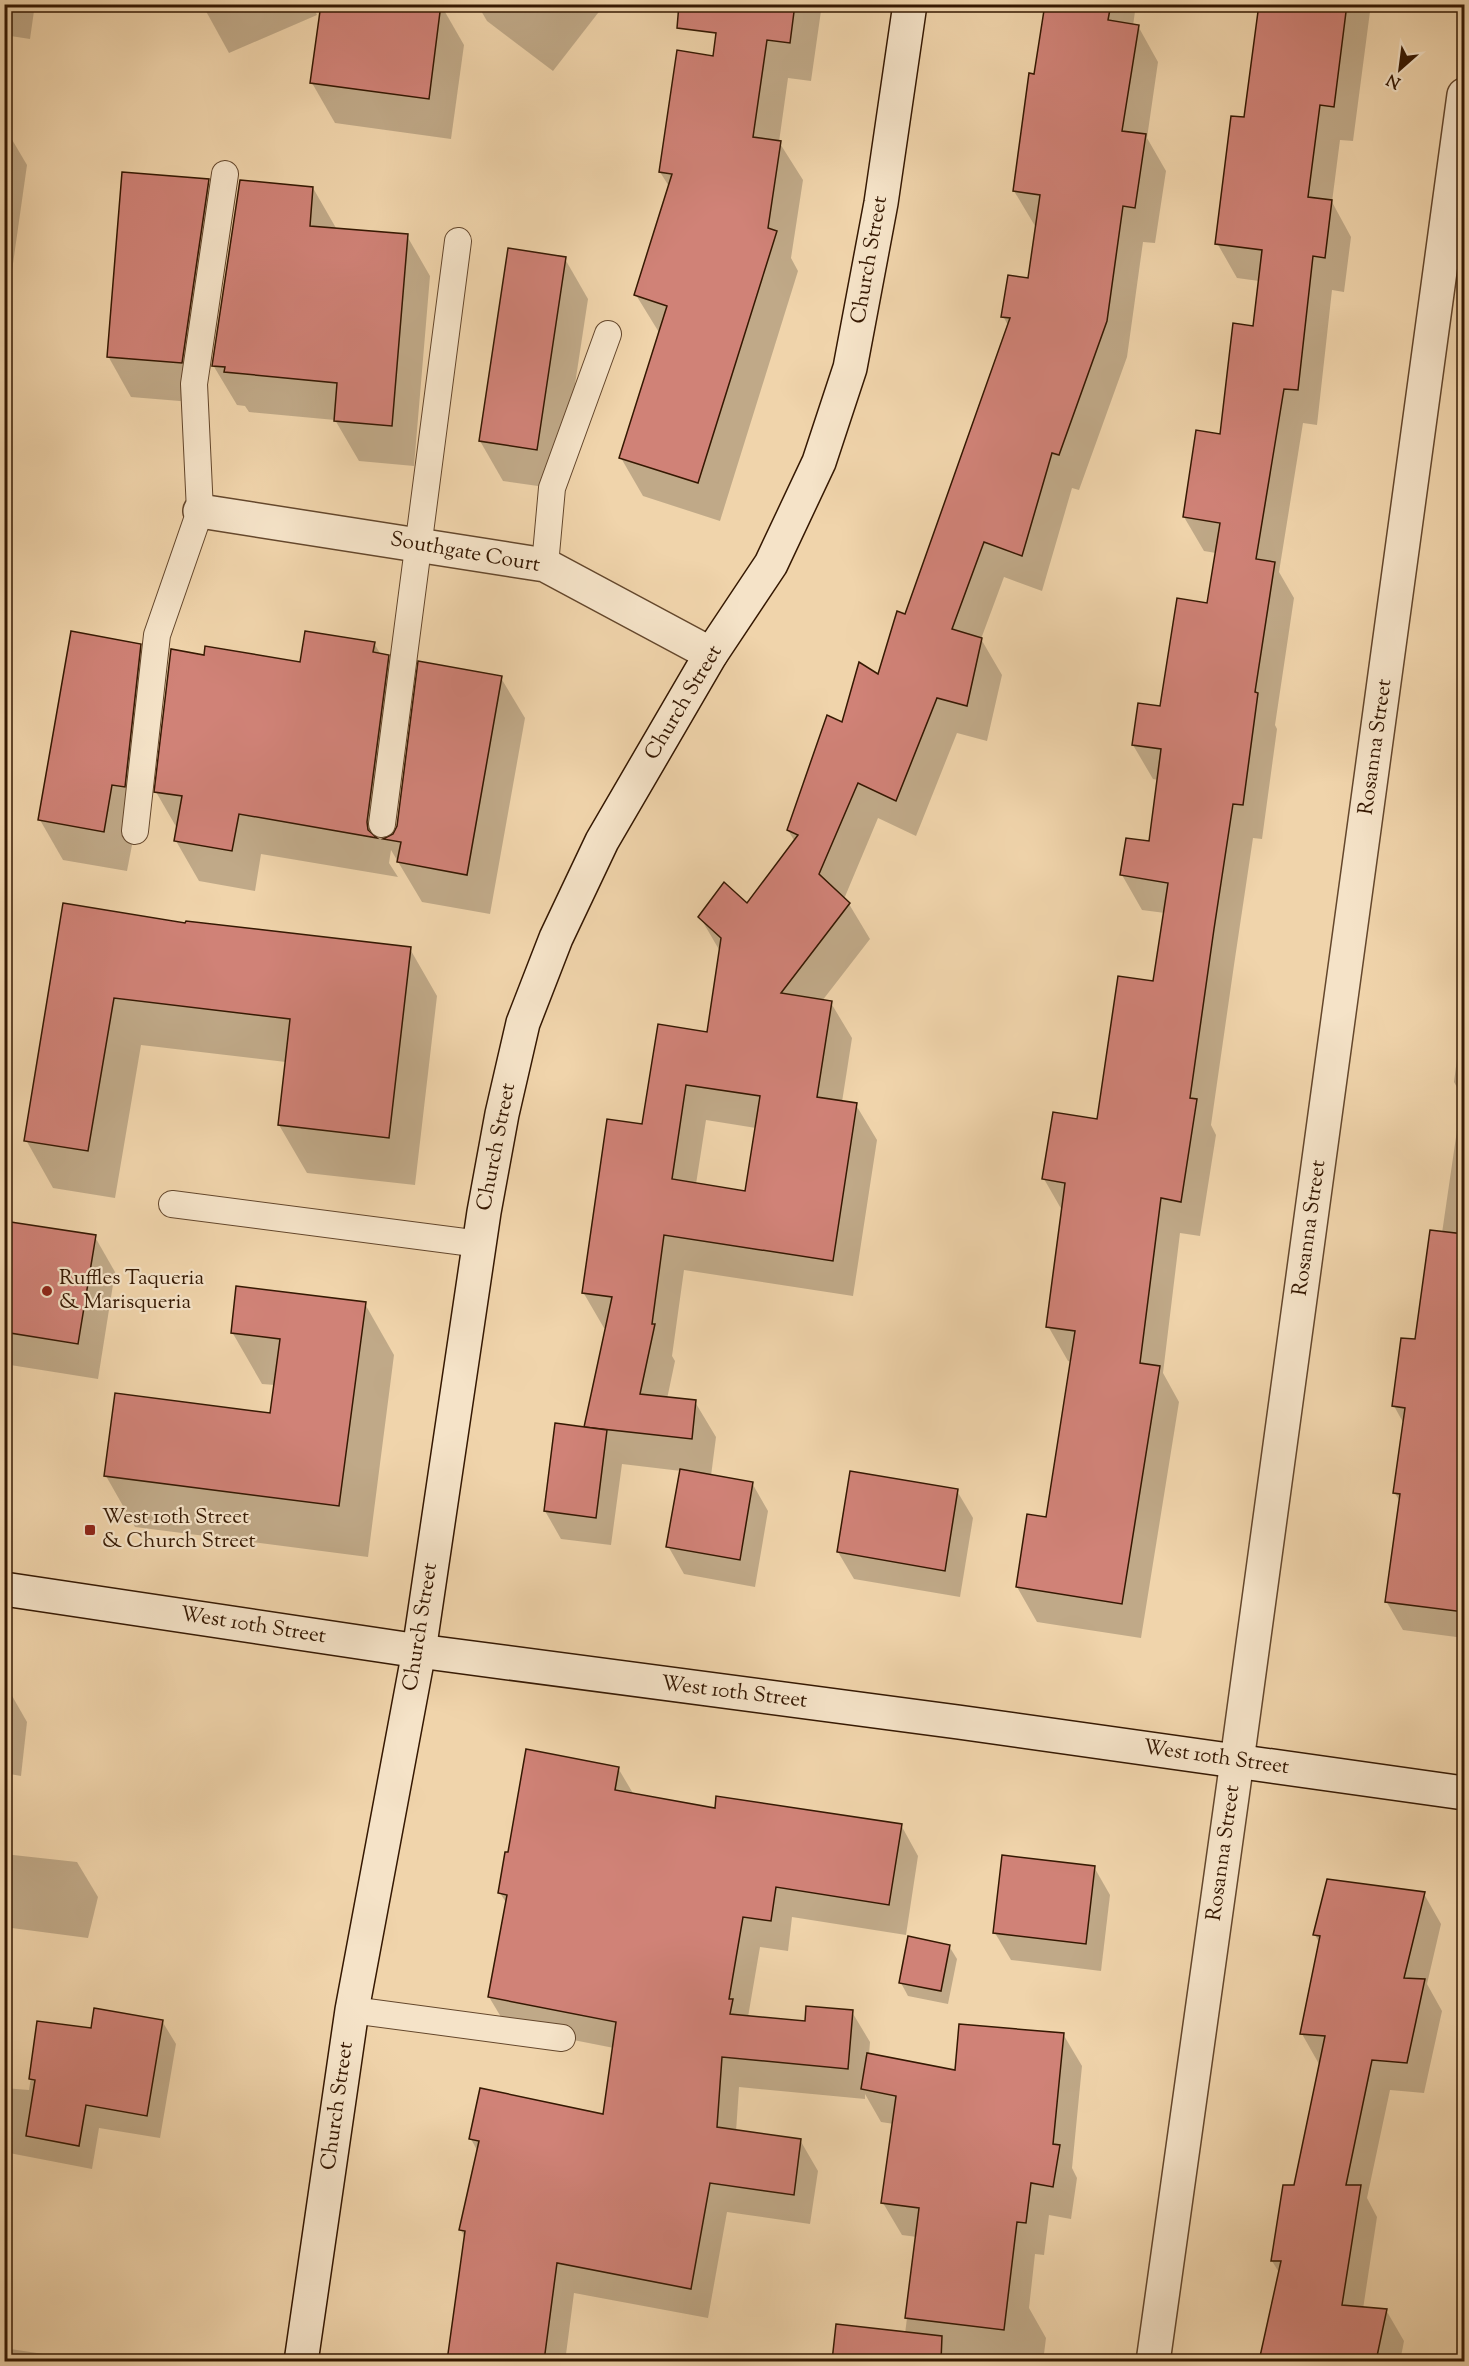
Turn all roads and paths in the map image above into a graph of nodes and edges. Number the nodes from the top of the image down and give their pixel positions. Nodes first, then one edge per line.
1 (910, 4) edge
2 (1464, 95) edge
3 (225, 174) dead end
4 (458, 241) dead end
5 (608, 334) dead end
6 (200, 511) junction
7 (419, 545) junction
8 (544, 565) junction
9 (711, 654) junction
10 (382, 824) dead end
11 (135, 831) dead end
12 (172, 1204) dead end
13 (480, 1244) junction
14 (4, 1589) edge
15 (419, 1651) junction
16 (1238, 1761) junction
17 (1464, 1793) edge
18 (352, 2010) junction
19 (562, 2038) dead end
20 (301, 2361) edge
21 (1153, 2361) edge

1 - 9 street, Church Street
2 - 16 street, Rosanna Street
3 - 6 lane
4 - 7 lane
5 - 8 lane
6 - 7 street, Southgate Court
6 - 11 lane
7 - 8 street, Southgate Court
7 - 10 lane
8 - 9 street, Southgate Court
9 - 13 street, Church Street
12 - 13 lane
13 - 15 street, Church Street
14 - 15 street, West 10th Street
15 - 16 street, West 10th Street
15 - 18 street, Church Street
16 - 17 street, West 10th Street
16 - 21 street, Rosanna Street
18 - 19 lane
18 - 20 street, Church Street

